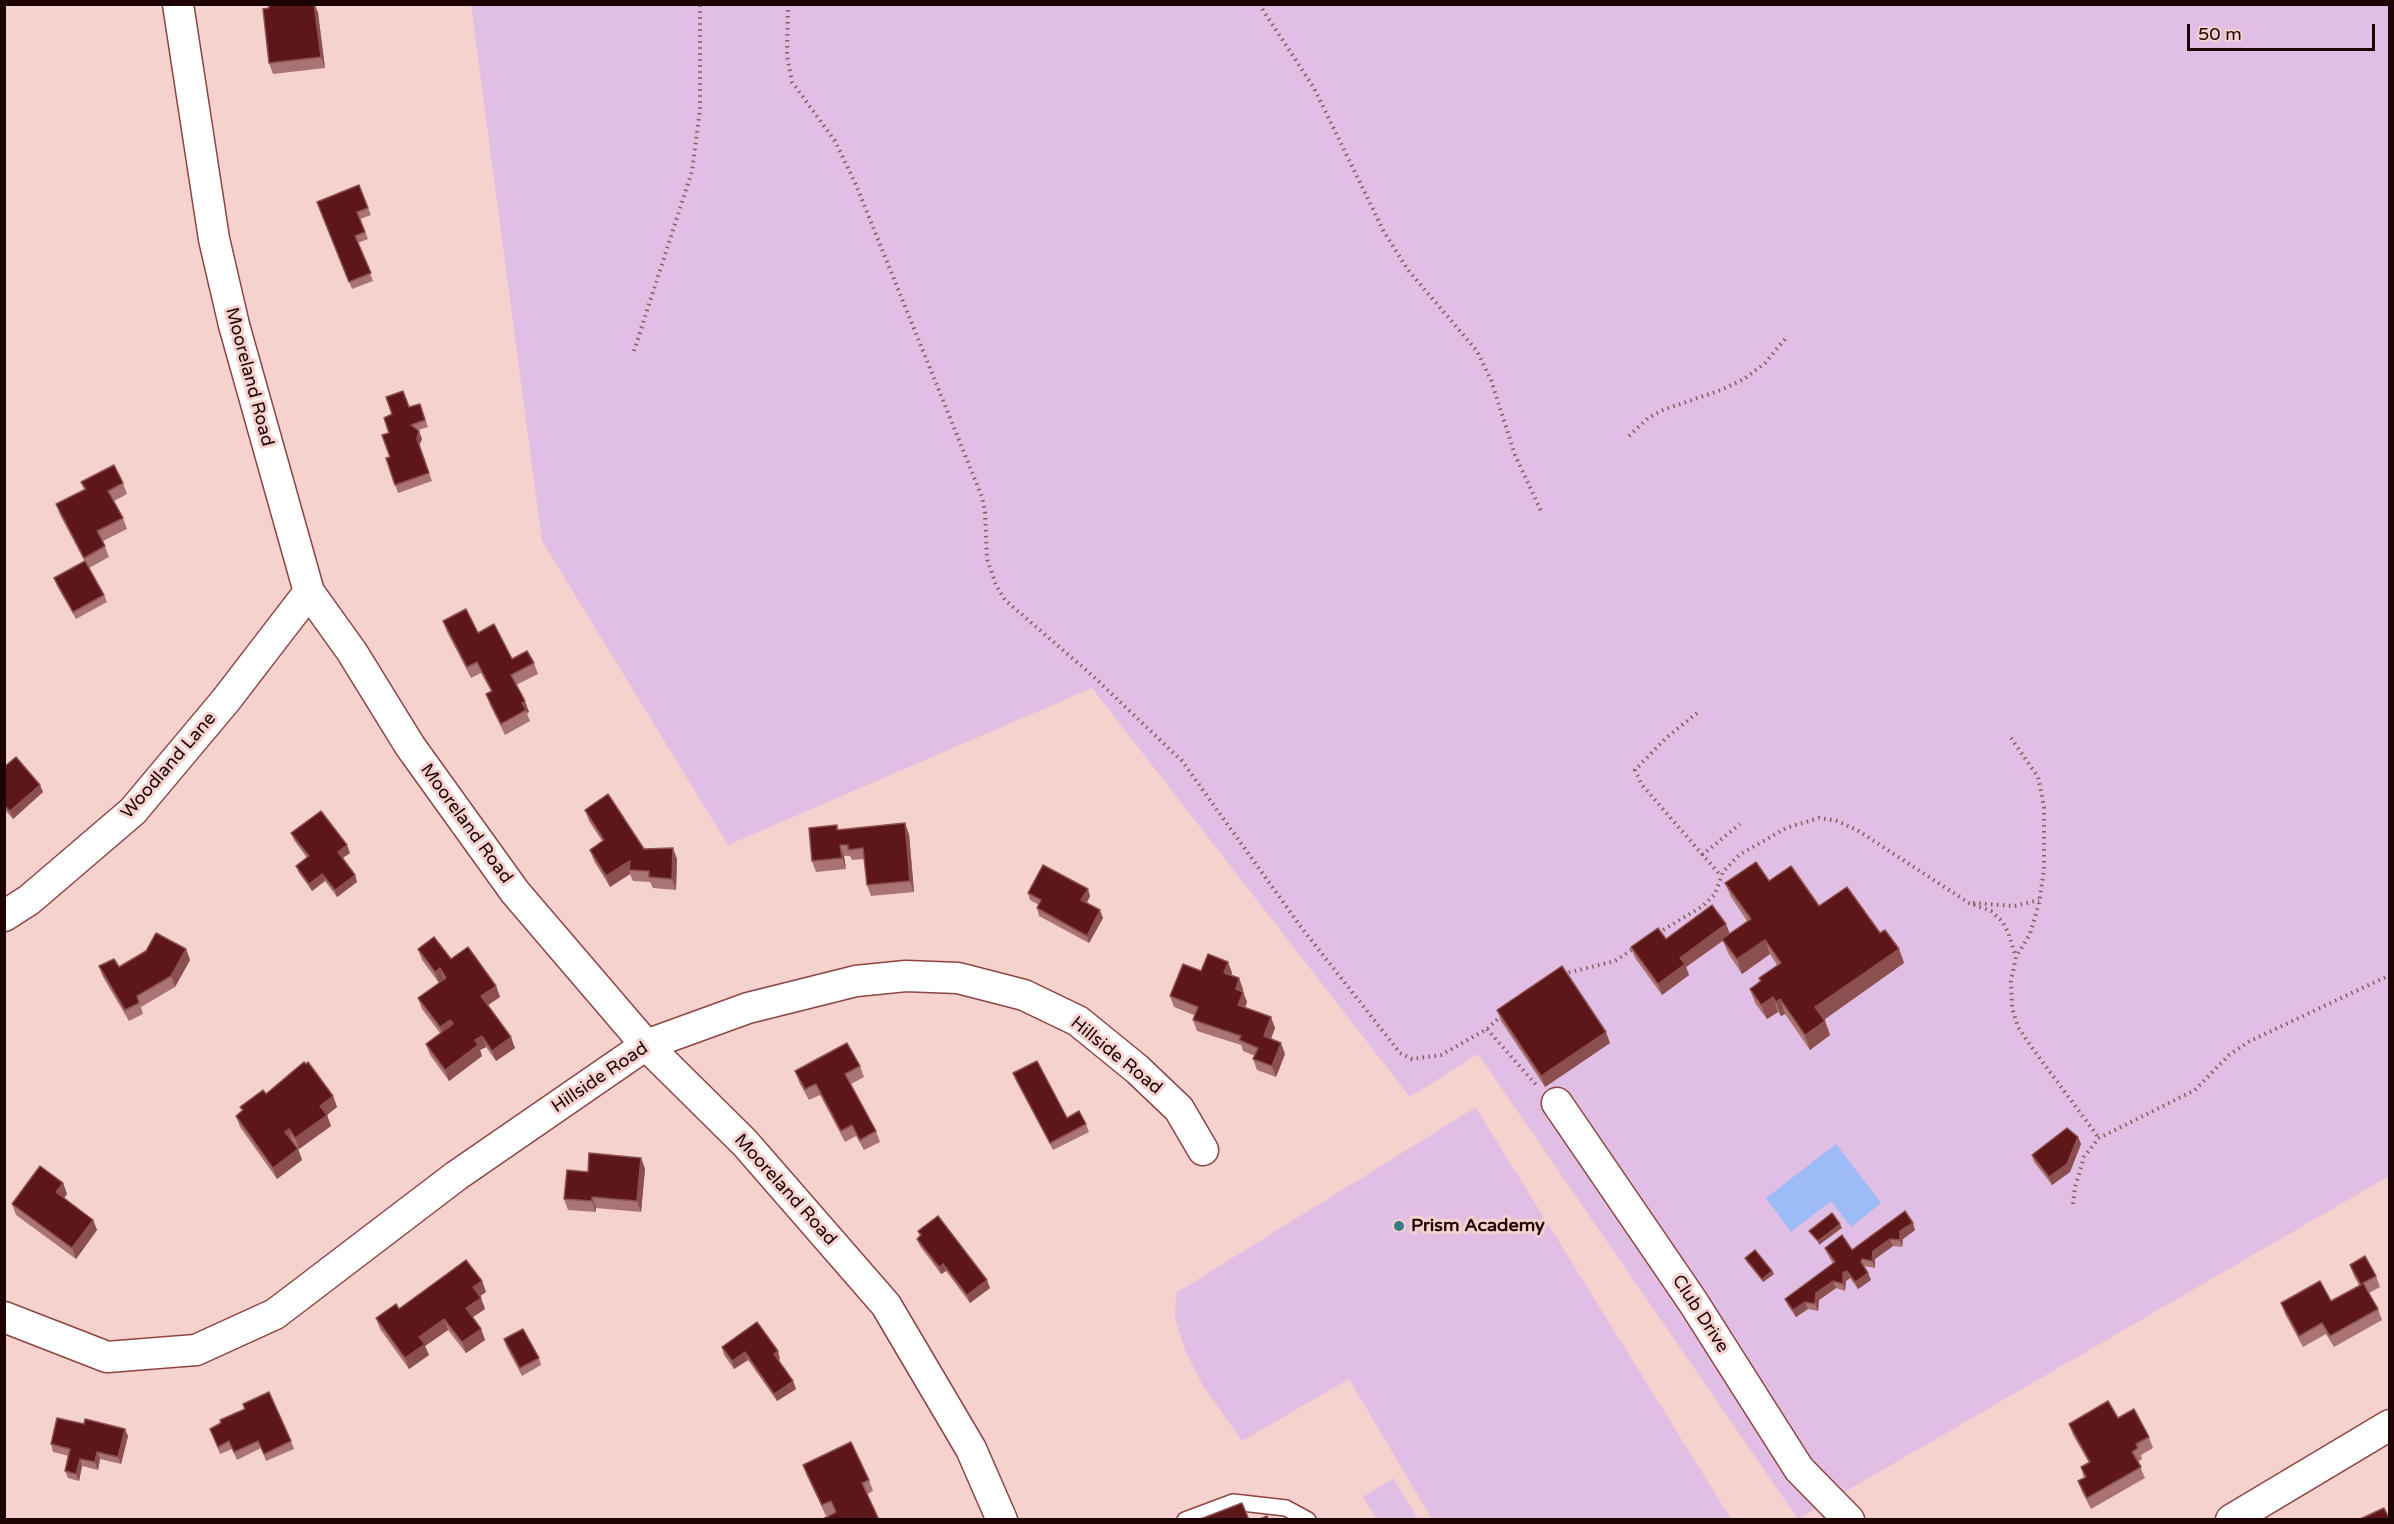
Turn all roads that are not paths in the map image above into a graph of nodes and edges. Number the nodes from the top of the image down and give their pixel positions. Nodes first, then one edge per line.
1 (178, 4) edge
2 (309, 592) junction
3 (4, 916) edge
4 (645, 1045) junction
5 (1557, 1103) road end
6 (1203, 1150) dead end
7 (4, 1317) edge
8 (2390, 1425) edge
9 (1002, 1520) edge
10 (1185, 1520) edge
11 (1308, 1520) edge
12 (1849, 1520) edge
13 (2231, 1520) edge

1 - 2 street, Mooreland Road
2 - 3 street, Woodland Lane
2 - 4 street, Mooreland Road
4 - 6 street, Hillside Road
4 - 7 street, Hillside Road
4 - 9 street, Mooreland Road
5 - 12 street, Club Drive
8 - 13 street
10 - 11 lane

